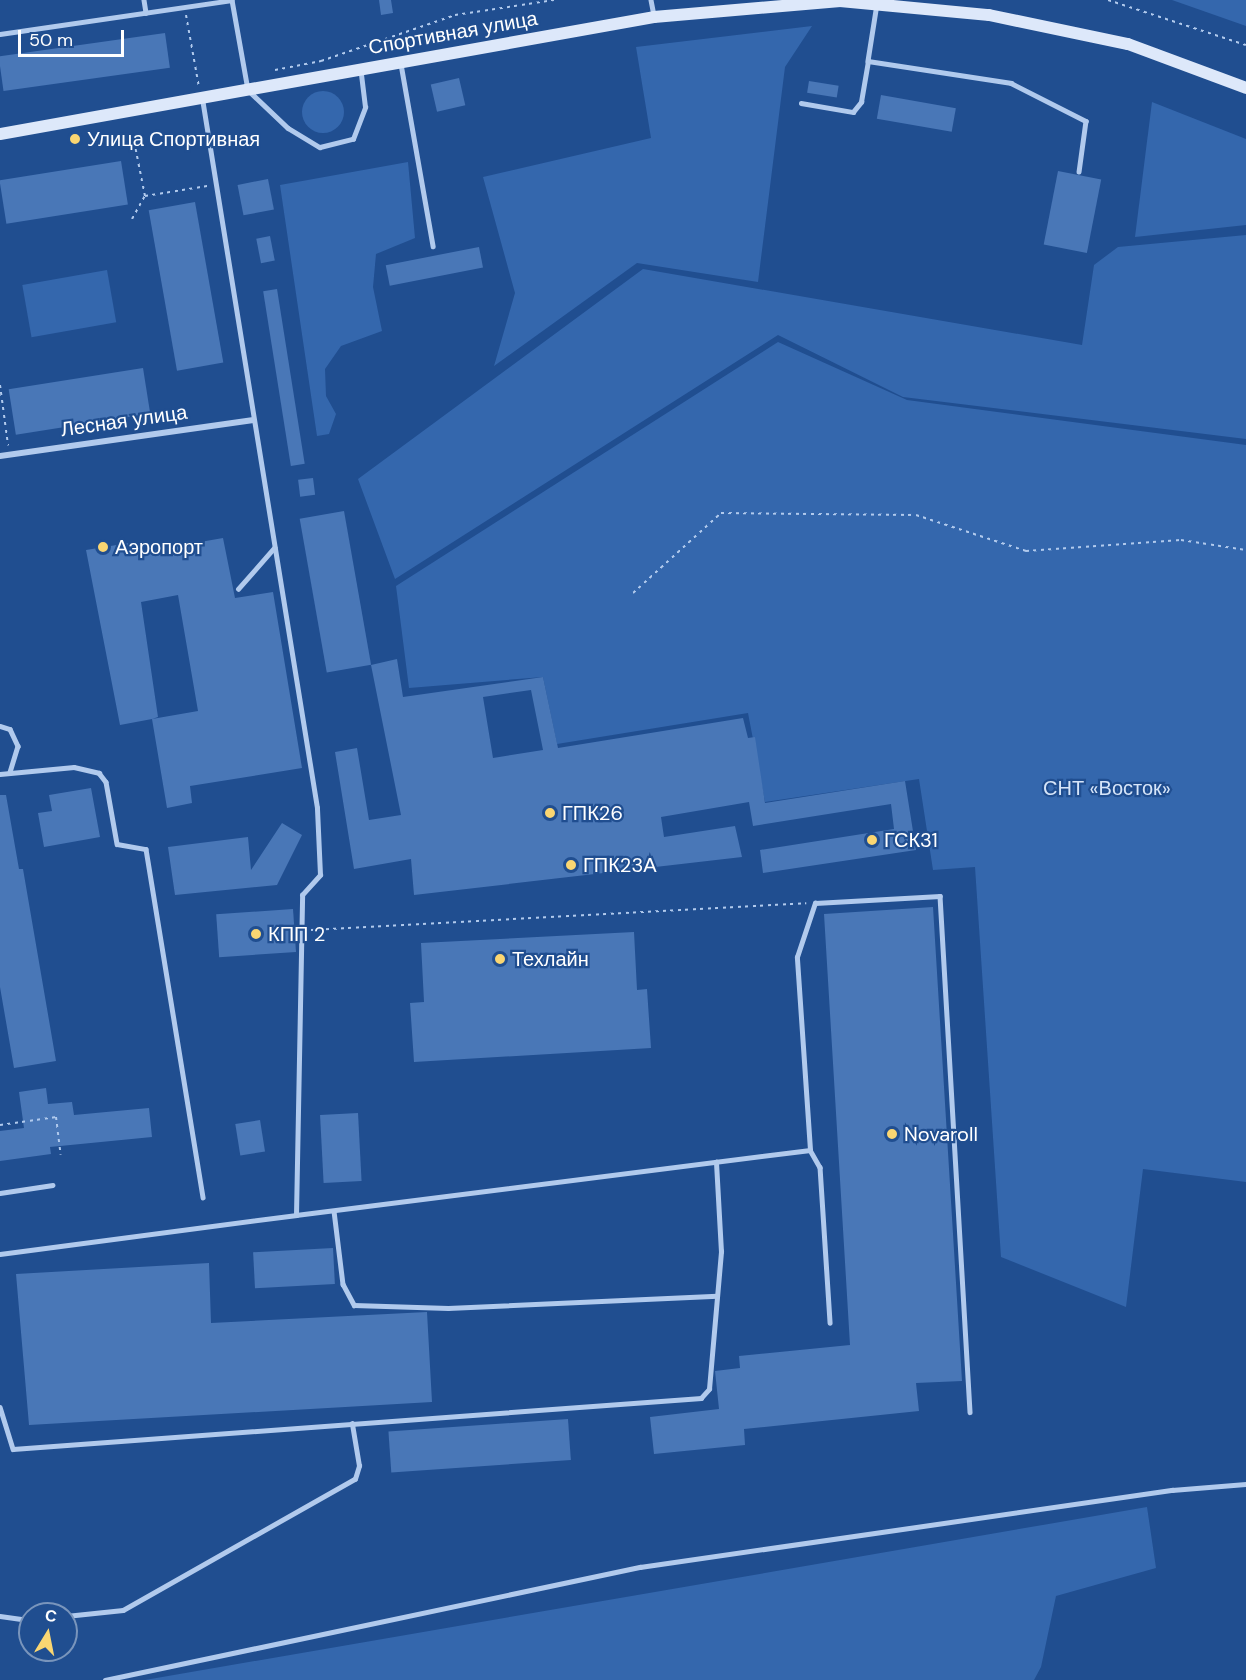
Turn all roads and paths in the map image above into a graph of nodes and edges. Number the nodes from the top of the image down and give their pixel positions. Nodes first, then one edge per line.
1 (144, 0) edge
2 (232, 0) edge
3 (554, 0) edge
4 (651, 0) edge
5 (1108, 0) edge
6 (878, 2) junction
7 (184, 7) junction
8 (146, 13) junction
9 (654, 17) junction
10 (0, 34) edge
11 (1246, 45) edge
12 (868, 61) junction
13 (401, 64) junction
14 (360, 69) junction
15 (266, 72) dead end
16 (199, 83) dead end
17 (1246, 88) edge
18 (248, 90) junction
19 (202, 99) junction
20 (801, 103) dead end
21 (0, 134) edge
22 (133, 135) dead end
23 (1079, 172) dead end
24 (216, 185) junction
25 (145, 196) junction
26 (132, 219) dead end
27 (433, 246) dead end
28 (0, 385) edge
29 (253, 420) junction
30 (9, 454) junction
31 (0, 456) edge
32 (274, 548) junction
33 (1246, 550) edge
34 (238, 589) dead end
35 (633, 593) dead end
36 (0, 726) edge
37 (10, 773) junction
38 (0, 774) edge
39 (814, 903) junction
40 (301, 930) junction
41 (0, 1125) edge
42 (810, 1150) junction
43 (62, 1155) dead end
44 (716, 1162) junction
45 (52, 1185) dead end
46 (0, 1192) edge
47 (203, 1197) dead end
48 (334, 1211) junction
49 (297, 1215) junction
50 (0, 1254) edge
51 (717, 1296) junction
52 (830, 1323) dead end
53 (0, 1407) edge
54 (970, 1412) dead end
55 (352, 1424) junction
56 (1246, 1484) edge
57 (78, 1615) edge
58 (0, 1616) edge
59 (18, 1618) edge
60 (105, 1680) edge

1 - 8 lane
2 - 7 lane
2 - 18 lane
3 - 15 path
4 - 9 lane
5 - 11 path
6 - 9 street, Спортивная улица
6 - 12 lane
6 - 17 street, Спортивная улица
7 - 8 lane
7 - 16 path
8 - 10 lane
9 - 13 street, Спортивная улица
12 - 20 lane
12 - 23 lane
13 - 14 street, Спортивная улица
13 - 27 lane
14 - 18 street, Спортивная улица
14 - 18 lane
18 - 19 street, Спортивная улица
19 - 21 street, Спортивная улица
19 - 24 lane
22 - 25 path
24 - 25 path
24 - 29 lane
25 - 26 path
28 - 30 path
29 - 30 street, Лесная улица
29 - 32 lane
30 - 31 street, Лесная улица
32 - 34 lane
32 - 40 lane
33 - 35 path
36 - 37 lane
37 - 38 lane
37 - 47 lane
39 - 40 path
39 - 42 lane
39 - 54 lane
40 - 49 lane
41 - 43 path
42 - 44 lane
42 - 52 lane
44 - 48 lane
44 - 51 lane
45 - 46 lane
48 - 49 lane
48 - 51 lane
49 - 50 lane
51 - 55 lane
53 - 55 lane
55 - 57 lane
56 - 60 lane
58 - 59 lane

